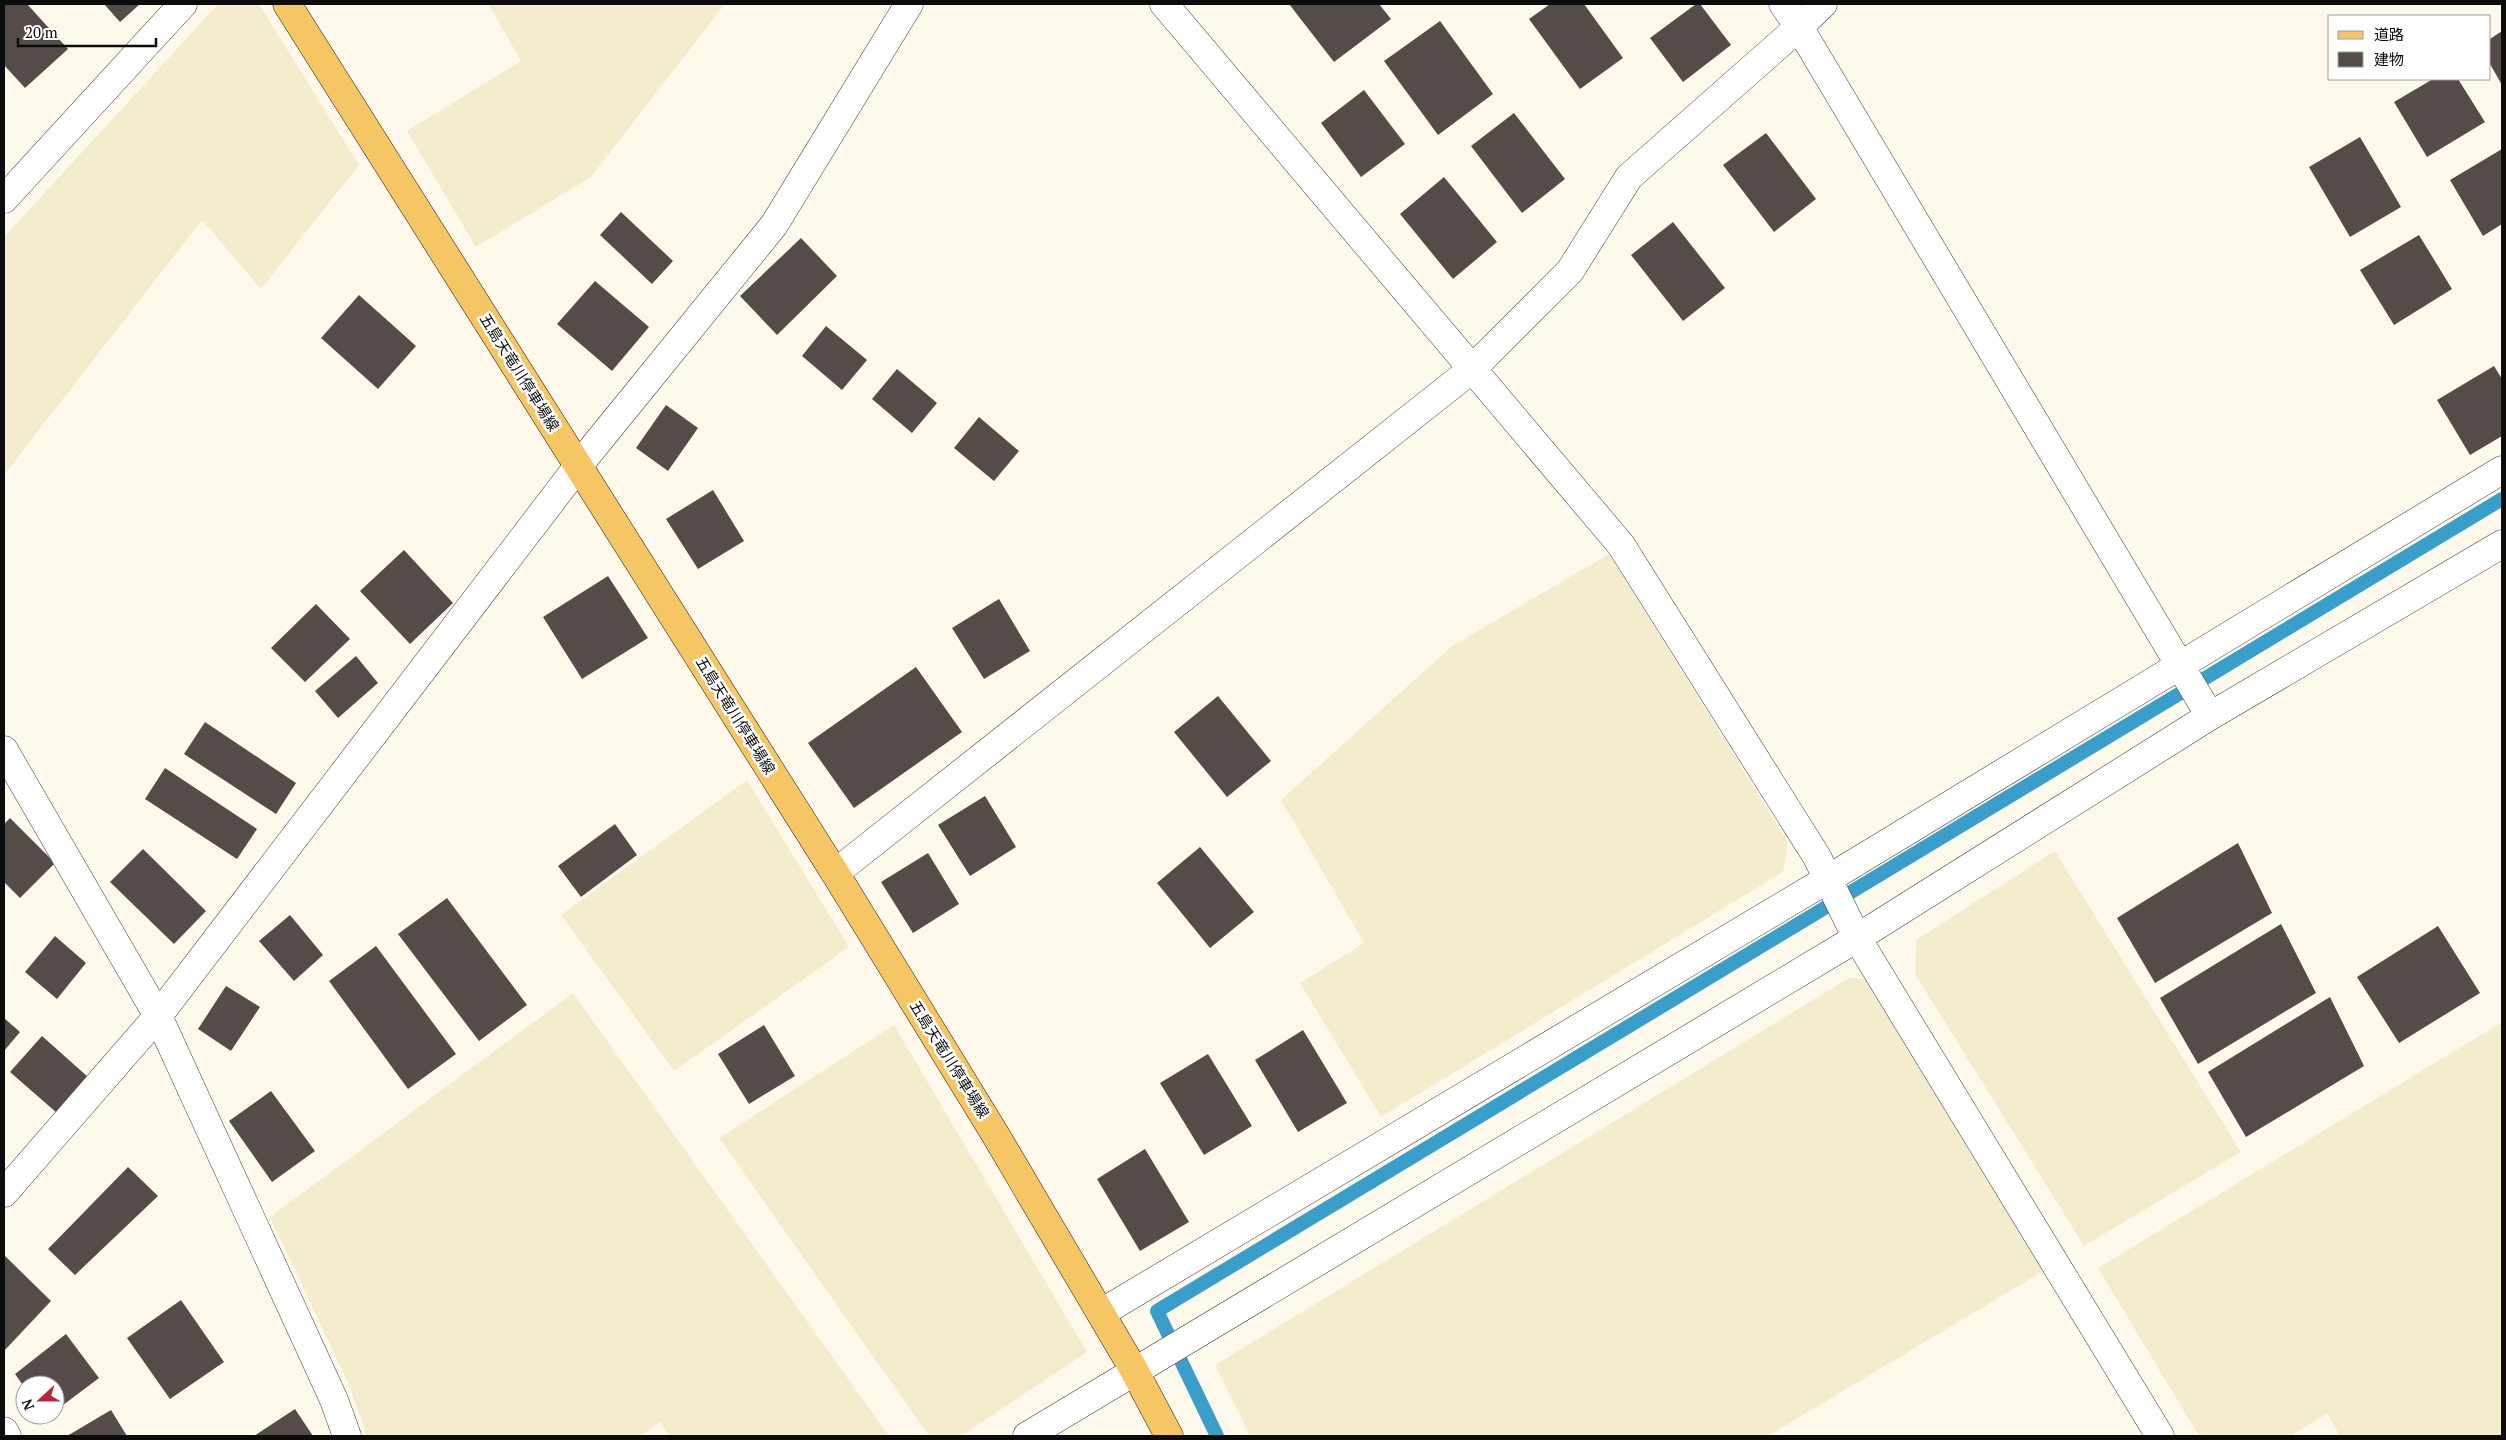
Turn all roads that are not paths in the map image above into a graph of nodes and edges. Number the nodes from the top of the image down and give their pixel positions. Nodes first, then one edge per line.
1 (183, 4) edge
2 (288, 4) edge
3 (909, 4) edge
4 (1164, 4) edge
5 (1783, 4) edge
6 (1823, 4) edge
7 (1799, 27) junction
8 (4, 199) edge
9 (1471, 370) junction
10 (579, 466) junction
11 (2502, 470) edge
12 (2502, 544) edge
13 (2180, 664) junction
14 (2210, 716) junction
15 (4, 750) edge
16 (835, 873) junction
17 (1828, 879) junction
18 (1857, 938) junction
19 (158, 1016) junction
20 (4, 1193) edge
21 (1101, 1313) junction
22 (1134, 1370) junction
23 (4, 1431) edge
24 (6, 1436) edge
25 (347, 1436) edge
26 (1027, 1436) edge
27 (1169, 1436) edge
28 (2160, 1436) edge

1 - 8 street
2 - 10 main road, 五島天竜川停車場線
3 - 10 street
4 - 9 street
5 - 7 street
6 - 7 street
7 - 9 street
7 - 13 street
9 - 16 street
9 - 17 street
10 - 16 main road, 五島天竜川停車場線
10 - 19 street
11 - 13 street
12 - 14 street
13 - 14 street
13 - 17 street
14 - 18 street
15 - 19 street
16 - 21 main road, 五島天竜川停車場線
17 - 18 street
17 - 21 street
18 - 22 street
18 - 28 street
19 - 20 street
19 - 25 street
21 - 22 main road, 五島天竜川停車場線
22 - 26 street
22 - 27 main road, 五島天竜川停車場線
23 - 24 street

